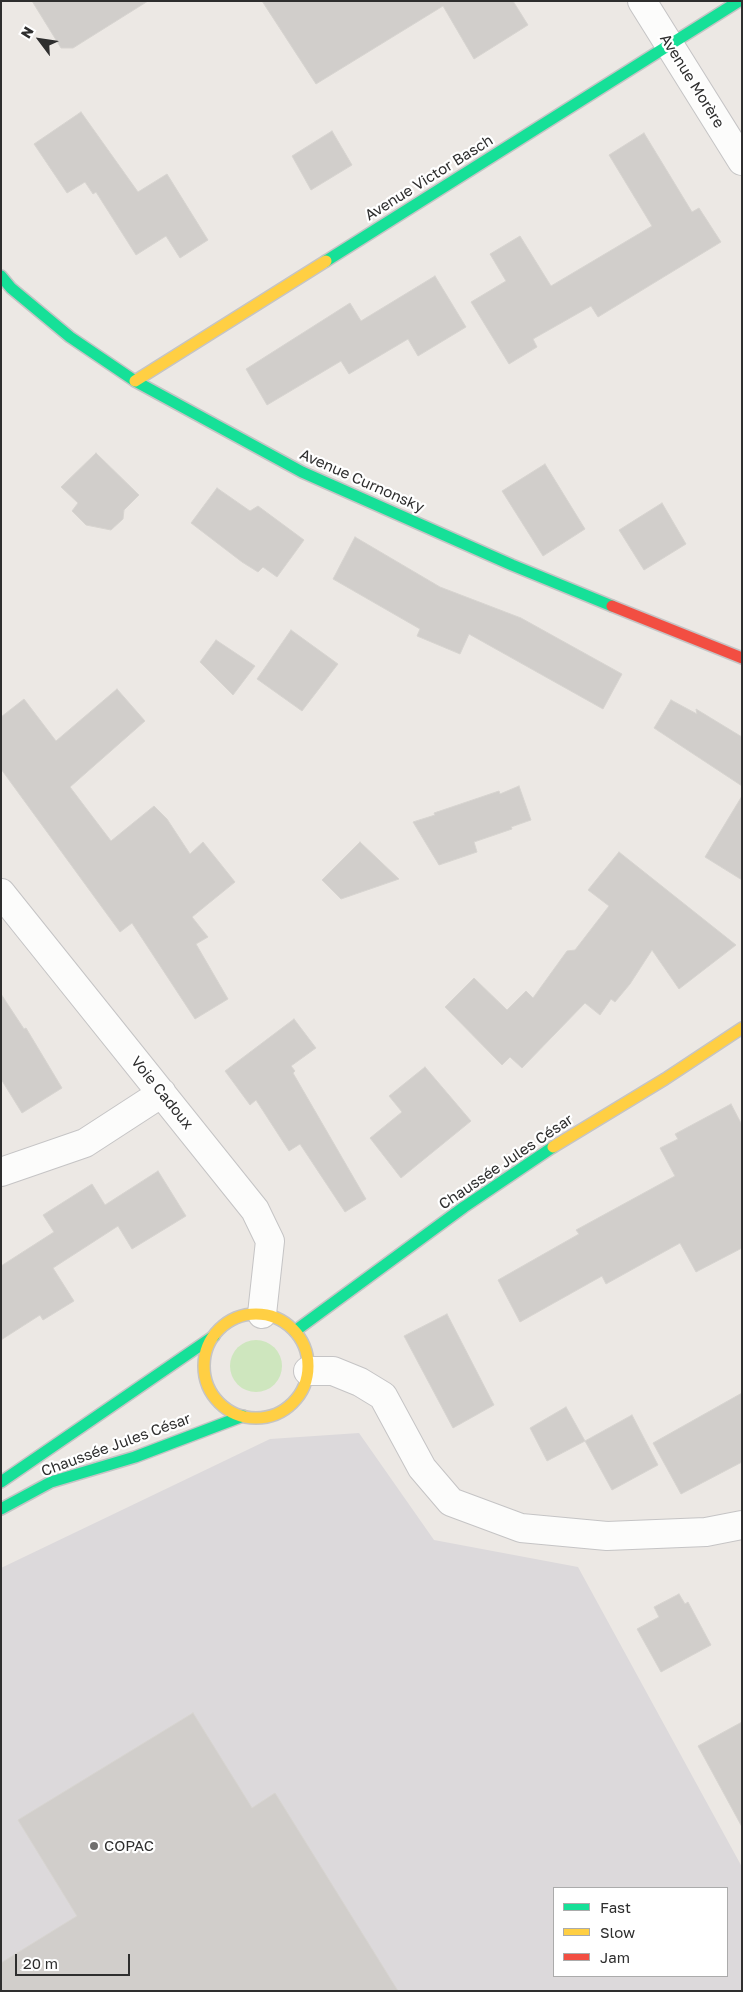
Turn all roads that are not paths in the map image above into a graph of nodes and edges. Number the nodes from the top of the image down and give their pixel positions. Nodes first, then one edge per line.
1 (642, 1) edge
2 (739, 1) edge
3 (669, 45) junction
4 (742, 161) edge
5 (1, 276) edge
6 (135, 381) junction
7 (742, 658) edge
8 (1, 893) edge
9 (742, 1028) edge
10 (162, 1093) junction
11 (1, 1172) edge
12 (262, 1314) junction
13 (295, 1331) junction
14 (214, 1336) junction
15 (308, 1371) junction
16 (243, 1416) junction
17 (1, 1482) edge
18 (1, 1509) edge
19 (742, 1525) edge

1 - 3 street, Avenue Morère
2 - 3 street, Avenue Victor Basch
3 - 4 street, Avenue Morère
3 - 6 street, Avenue Victor Basch
5 - 6 street, Avenue Curnonsky
6 - 7 street, Avenue Curnonsky
8 - 10 street, Voie Cadoux
9 - 13 street, Chaussée Jules César
10 - 11 street
10 - 12 street, Voie Cadoux
12 - 13 street
12 - 14 street
13 - 15 street
14 - 16 street
14 - 17 street, Chaussée Jules César
15 - 16 street
15 - 19 street
16 - 18 street, Chaussée Jules César

